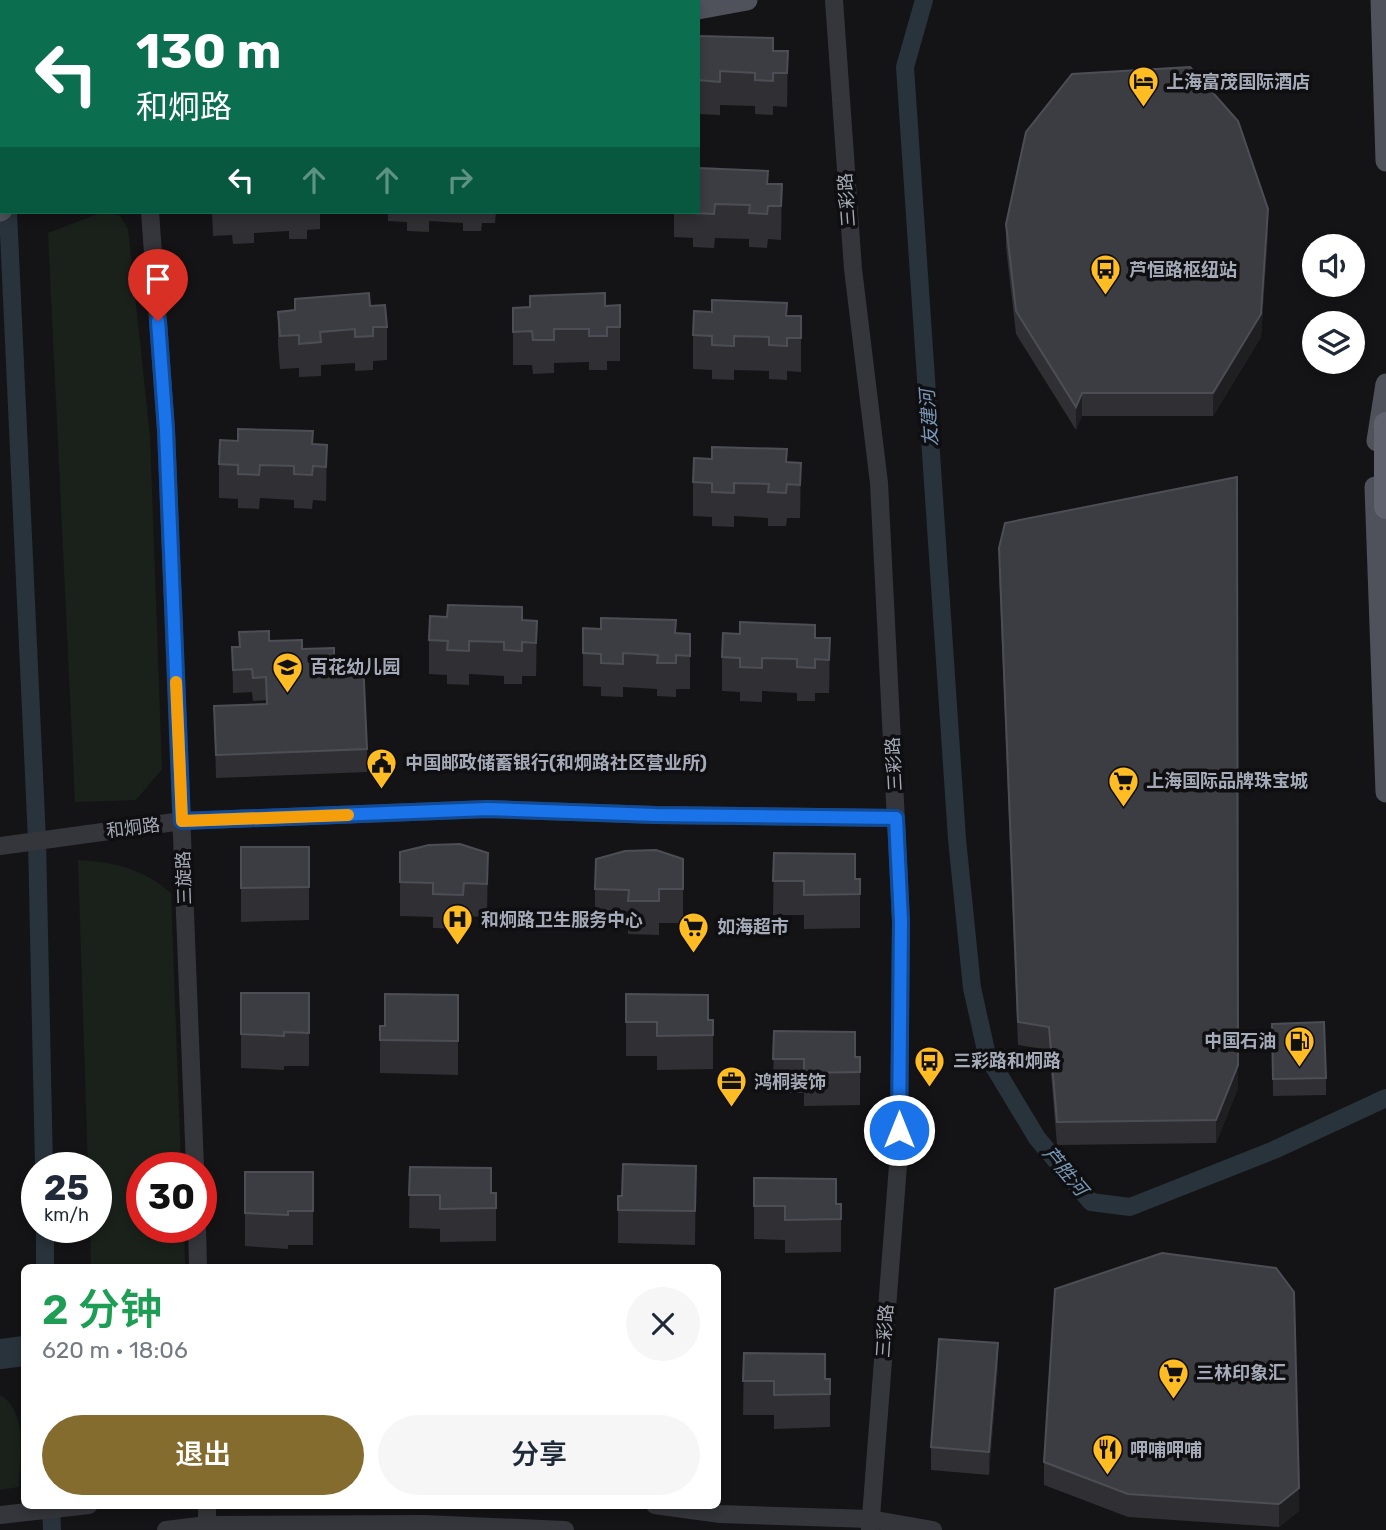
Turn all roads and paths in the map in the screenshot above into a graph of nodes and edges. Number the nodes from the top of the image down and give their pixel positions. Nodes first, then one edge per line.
1 (747, 0) edge
2 (834, 0) edge
3 (1381, 0) edge
4 (700, 9) edge
5 (1386, 161) edge
6 (150, 214) edge
7 (1386, 384) edge
8 (1386, 424) edge
9 (1385, 467) edge
10 (1386, 507) edge
11 (1386, 792) edge
12 (896, 818) junction
13 (182, 821) junction
14 (0, 846) edge
15 (194, 1152) edge
16 (197, 1243) edge
17 (198, 1264) edge
18 (53, 1509) edge
19 (207, 1509) edge
20 (684, 1509) edge
21 (0, 1515) edge
22 (870, 1525) edge
23 (207, 1528) edge
24 (166, 1530) edge
25 (565, 1530) edge
26 (933, 1530) edge

1 - 4 main road
2 - 12 street, 三彩路
3 - 5 main road
6 - 13 street, 三旋路
7 - 11 main road
8 - 9 highway
9 - 10 highway
12 - 13 street, 和炯路
12 - 22 street, 三彩路
13 - 14 street, 和炯路
13 - 15 street, 三旋路
16 - 17 street
18 - 21 street
19 - 23 street
20 - 22 street
22 - 26 street
23 - 24 street
23 - 25 street

